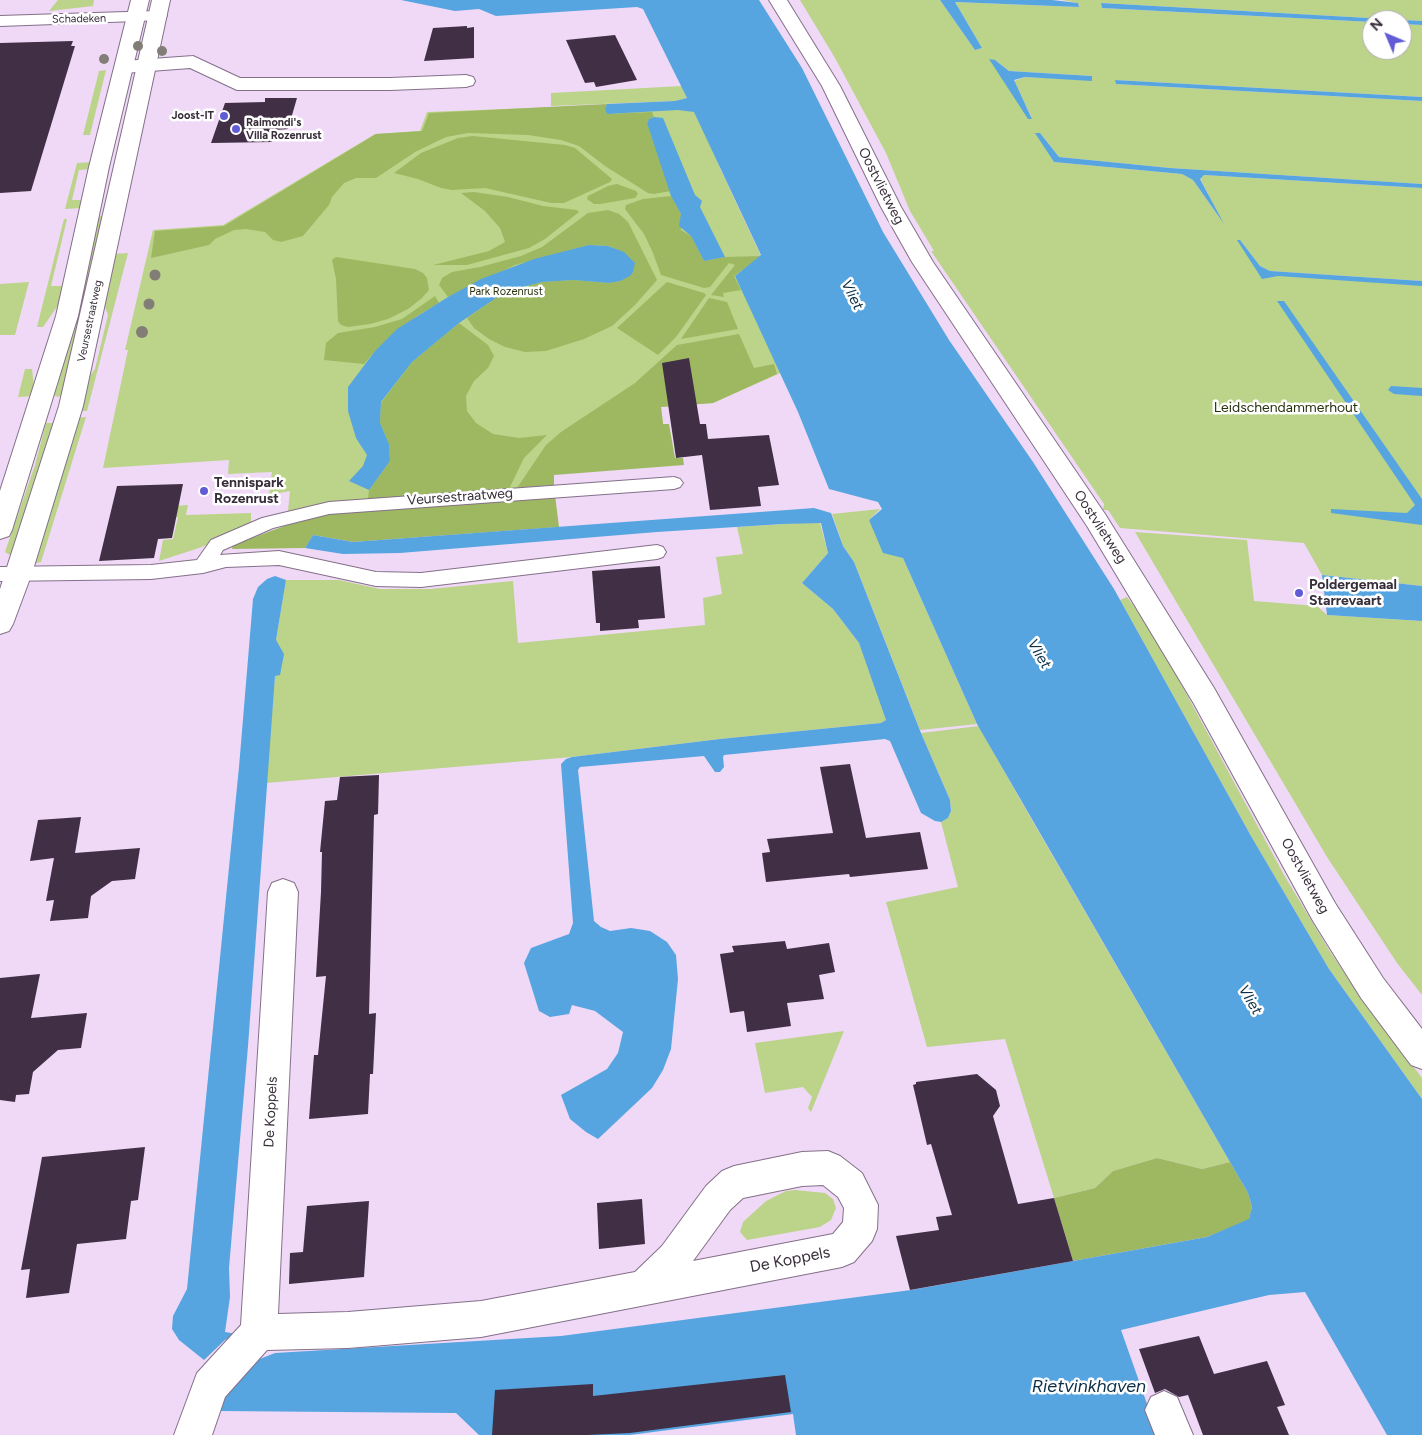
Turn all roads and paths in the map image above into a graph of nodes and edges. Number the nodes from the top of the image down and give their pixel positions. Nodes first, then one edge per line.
1 (778, 0) edge
2 (159, 8) edge
3 (138, 9) edge
4 (0, 21) edge
5 (146, 65) junction
6 (124, 66) junction
7 (466, 81) dead end
8 (674, 483) dead end
9 (0, 530) edge
10 (657, 552) dead end
11 (203, 566) junction
12 (10, 573) edge
13 (0, 624) edge
14 (284, 892) dead end
15 (1422, 1054) edge
16 (645, 1287) junction
17 (256, 1335) junction
18 (194, 1435) edge

1 - 15 street, Oostvlietweg
2 - 3 street, Schadeken
2 - 5 street, Veursestraatweg
3 - 4 street, Schadeken
3 - 6 street, Veursestraatweg
5 - 6 street
5 - 7 street
5 - 12 street, Veursestraatweg
6 - 9 street, Veursestraatweg
8 - 11 lane, Veursestraatweg
10 - 11 lane
11 - 12 lane
12 - 13 street, Veursestraatweg
14 - 17 street, De Koppels
16 - 16 street, De Koppels
16 - 17 street, De Koppels
17 - 18 street

